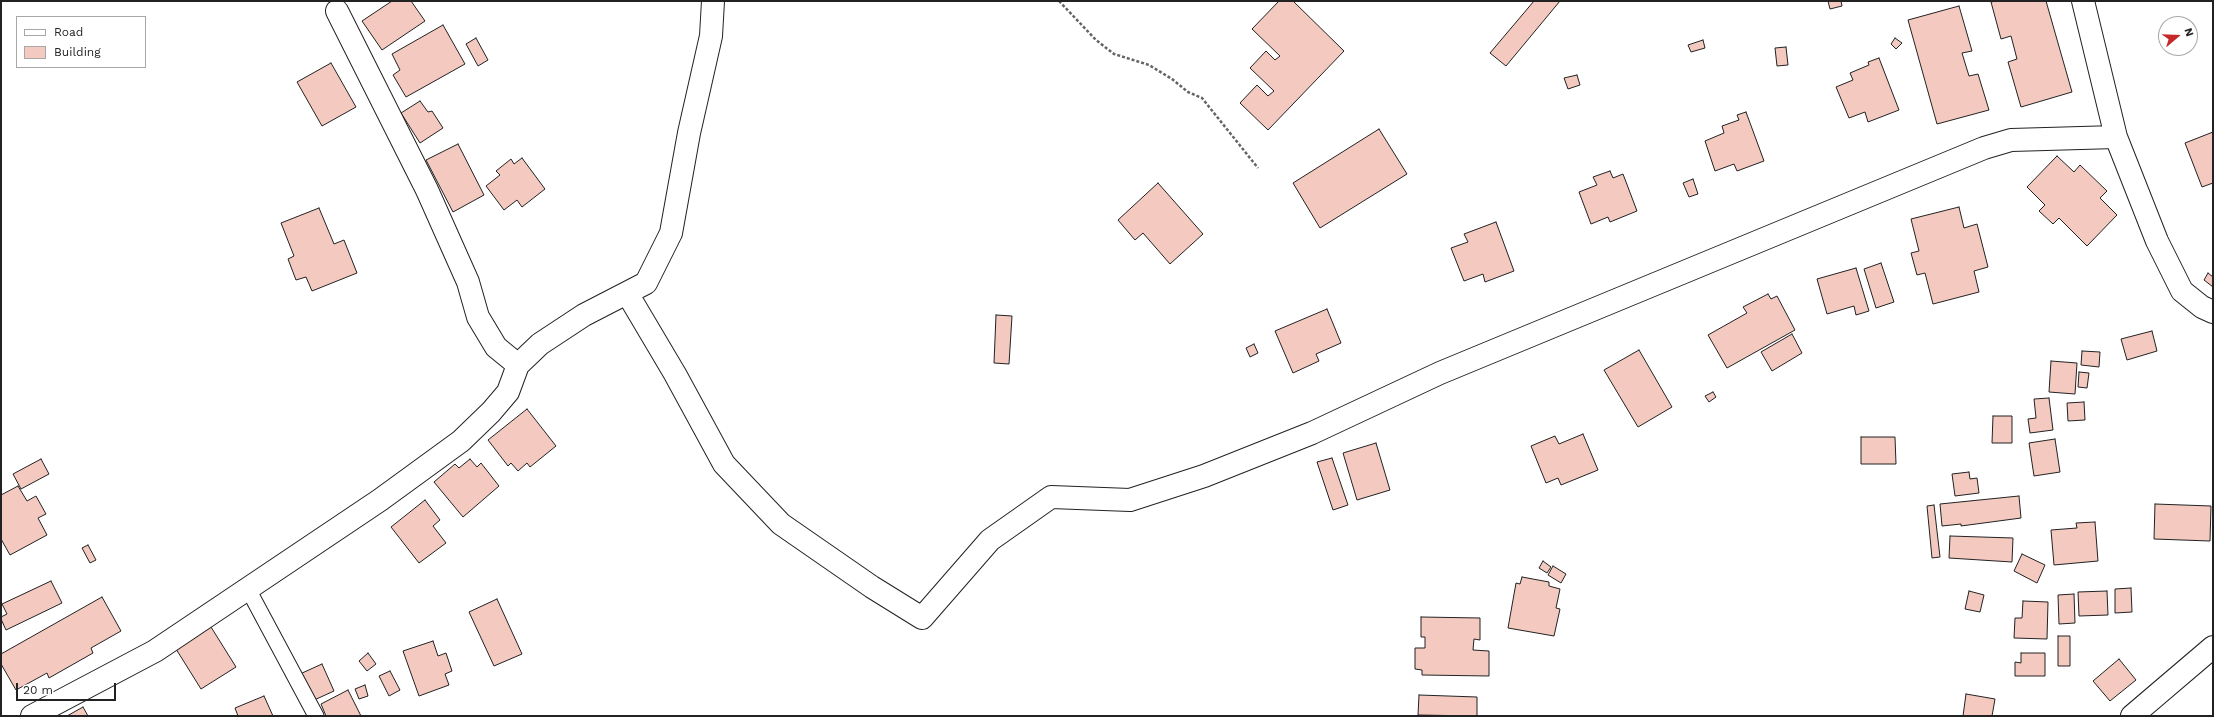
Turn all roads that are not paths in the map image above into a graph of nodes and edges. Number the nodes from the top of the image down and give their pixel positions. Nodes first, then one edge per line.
1 (713, 1) edge
2 (2083, 1) edge
3 (337, 11) dead end
4 (2116, 137) junction
5 (627, 293) junction
6 (2213, 312) edge
7 (518, 365) junction
8 (248, 589) junction
9 (2213, 647) edge
10 (32, 716) edge
11 (316, 716) edge
12 (2132, 716) edge

1 - 5 street
2 - 4 street
3 - 7 street
4 - 5 street
4 - 6 street
5 - 7 street
7 - 8 street
8 - 10 street
8 - 11 lane
9 - 12 street

